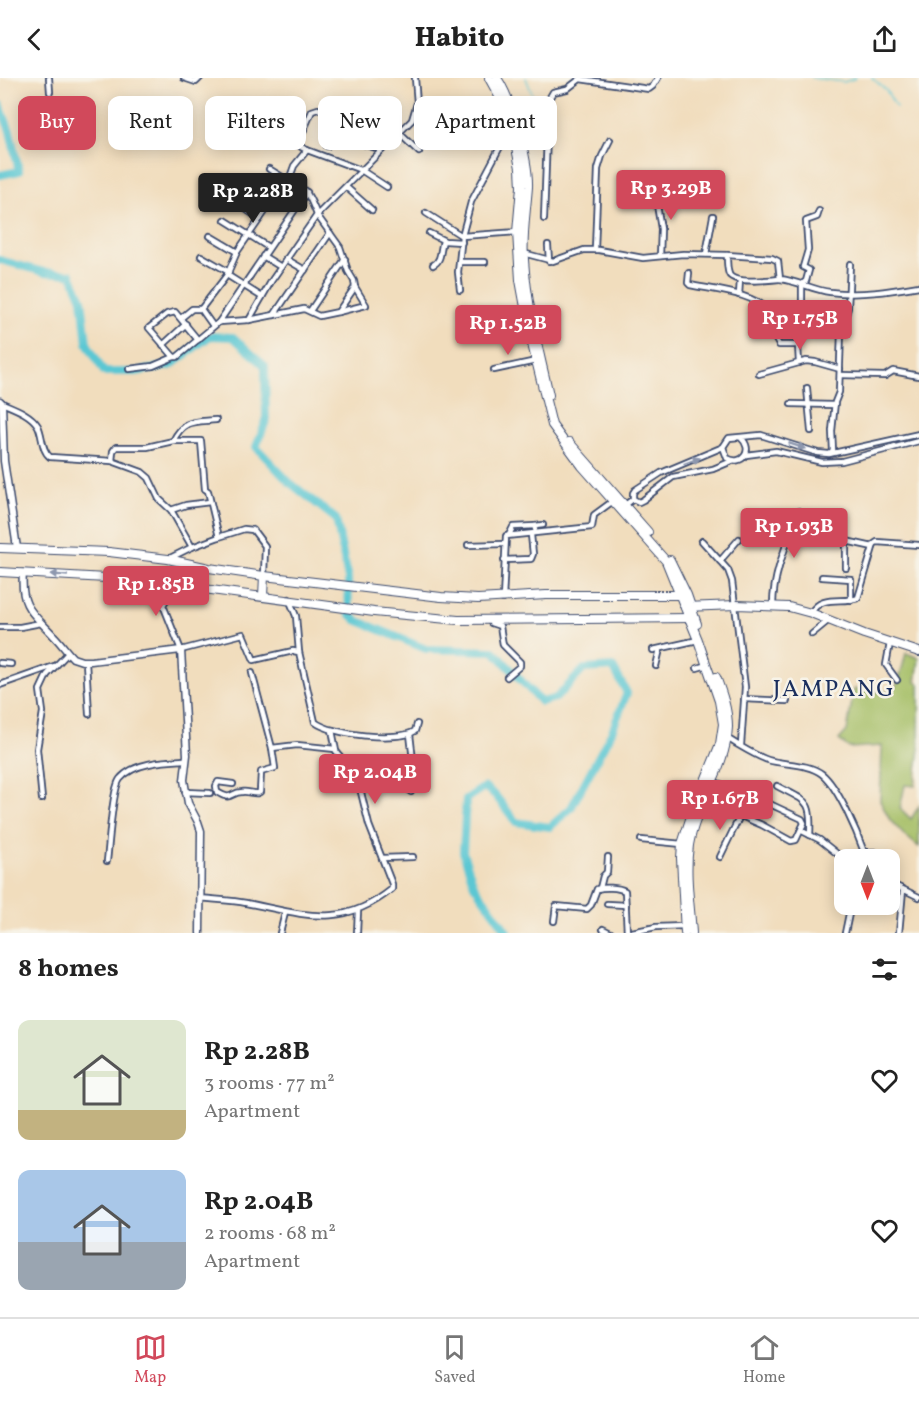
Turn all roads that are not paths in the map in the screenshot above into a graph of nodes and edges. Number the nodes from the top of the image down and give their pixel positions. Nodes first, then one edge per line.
1 (49, 78) edge
2 (184, 78) edge
3 (200, 78) edge
4 (415, 78) edge
5 (489, 78) edge
6 (497, 78) edge
7 (658, 78) edge
8 (50, 92) dead end
9 (499, 96) edge
10 (507, 96) edge
11 (550, 96) edge
12 (318, 109) edge
13 (402, 130) edge
14 (402, 136) edge
15 (610, 140) dead end
16 (307, 150) junction
17 (382, 150) edge
18 (498, 150) edge
19 (516, 150) edge
20 (521, 150) edge
21 (546, 150) edge
22 (419, 152) dead end
23 (268, 169) dead end
24 (361, 170) junction
25 (288, 180) junction
26 (346, 187) junction
27 (387, 187) dead end
28 (259, 188) dead end
29 (654, 188) dead end
30 (307, 192) junction
31 (274, 198) junction
32 (241, 206) dead end
33 (372, 210) dead end
34 (819, 212) dead end
35 (426, 213) dead end
36 (317, 215) junction
37 (713, 216) dead end
38 (260, 219) junction
39 (544, 219) dead end
40 (225, 220) dead end
41 (520, 232) junction
42 (330, 233) junction
43 (429, 233) dead end
44 (249, 235) junction
45 (210, 236) dead end
46 (462, 239) junction
47 (443, 240) junction
48 (548, 245) dead end
49 (268, 248) junction
50 (595, 250) junction
51 (237, 252) junction
52 (523, 253) junction
53 (706, 254) junction
54 (727, 255) junction
55 (201, 256) dead end
56 (263, 256) junction
57 (660, 256) junction
58 (286, 259) junction
59 (345, 260) junction
60 (546, 260) junction
61 (459, 262) junction
62 (485, 262) dead end
63 (850, 264) dead end
64 (433, 265) dead end
65 (281, 267) junction
66 (305, 270) junction
67 (689, 273) dead end
68 (228, 274) junction
69 (780, 279) junction
70 (740, 280) junction
71 (802, 284) junction
72 (243, 285) junction
73 (919, 286) edge
74 (355, 287) junction
75 (460, 290) dead end
76 (849, 294) junction
77 (739, 295) junction
78 (262, 297) junction
79 (802, 307) dead end
80 (201, 309) junction
81 (310, 311) junction
82 (338, 312) junction
83 (274, 315) junction
84 (181, 318) junction
85 (249, 320) junction
86 (219, 322) junction
87 (186, 324) junction
88 (213, 326) junction
89 (198, 340) junction
90 (163, 345) junction
91 (174, 357) junction
92 (536, 361) junction
93 (799, 363) junction
94 (129, 369) dead end
95 (494, 370) dead end
96 (840, 372) junction
97 (759, 374) dead end
98 (919, 376) edge
99 (807, 388) dead end
100 (1, 402) edge
101 (792, 404) dead end
102 (809, 405) junction
103 (834, 405) junction
104 (216, 420) dead end
105 (811, 431) dead end
106 (919, 434) edge
107 (741, 438) junction
108 (173, 441) junction
109 (919, 441) edge
110 (723, 447) junction
111 (830, 454) junction
112 (746, 455) junction
113 (732, 461) junction
114 (112, 462) junction
115 (661, 473) junction
116 (666, 480) junction
117 (634, 500) junction
118 (613, 501) junction
119 (210, 502) junction
120 (622, 508) junction
121 (171, 510) junction
122 (799, 511) dead end
123 (543, 525) dead end
124 (535, 526) junction
125 (509, 535) junction
126 (533, 535) junction
127 (219, 537) junction
128 (739, 539) dead end
129 (702, 541) dead end
130 (468, 544) dead end
131 (504, 544) junction
132 (919, 545) edge
133 (192, 547) junction
134 (873, 547) junction
135 (0, 548) edge
136 (17, 548) junction
137 (168, 559) junction
138 (504, 560) junction
139 (720, 561) junction
140 (846, 568) dead end
141 (0, 572) edge
142 (23, 573) junction
143 (264, 576) junction
144 (822, 577) dead end
145 (173, 589) dead end
146 (683, 594) junction
147 (263, 596) junction
148 (289, 599) junction
149 (503, 599) junction
150 (851, 600) junction
151 (735, 605) junction
152 (772, 606) junction
153 (688, 607) junction
154 (811, 613) junction
155 (692, 618) junction
156 (490, 620) junction
157 (829, 620) junction
158 (41, 623) junction
159 (0, 627) edge
160 (812, 634) dead end
161 (698, 640) junction
162 (890, 643) junction
163 (660, 649) junction
164 (181, 650) junction
165 (653, 650) dead end
166 (299, 652) junction
167 (919, 652) edge
168 (68, 653) junction
169 (86, 662) junction
170 (0, 663) edge
171 (11, 664) dead end
172 (707, 664) junction
173 (57, 665) junction
174 (656, 666) dead end
175 (697, 668) dead end
176 (252, 673) dead end
177 (507, 677) dead end
178 (897, 680) dead end
179 (0, 685) edge
180 (744, 699) junction
181 (787, 701) dead end
182 (89, 714) dead end
183 (417, 724) dead end
184 (332, 730) junction
185 (410, 734) junction
186 (727, 738) junction
187 (738, 744) junction
188 (272, 748) junction
189 (335, 748) junction
190 (186, 760) junction
191 (358, 780) junction
192 (332, 781) dead end
193 (712, 781) junction
194 (233, 784) dead end
195 (777, 786) dead end
196 (185, 792) junction
197 (411, 792) dead end
198 (210, 793) dead end
199 (42, 799) dead end
200 (701, 799) junction
201 (740, 816) junction
202 (802, 831) junction
203 (810, 835) junction
204 (641, 840) dead end
205 (682, 844) junction
206 (863, 849) edge
207 (834, 851) edge
208 (413, 857) dead end
209 (608, 857) dead end
210 (720, 857) dead end
211 (382, 858) junction
212 (107, 861) dead end
213 (600, 888) junction
214 (900, 888) edge
215 (903, 890) junction
216 (919, 897) edge
217 (200, 898) junction
218 (607, 904) dead end
219 (626, 905) junction
220 (358, 911) junction
221 (285, 913) junction
222 (849, 915) edge
223 (554, 921) dead end
224 (603, 929) dead end
225 (685, 930) edge
226 (845, 932) edge
227 (200, 933) edge
228 (280, 933) edge
229 (357, 933) edge
230 (611, 933) edge
231 (626, 933) edge
232 (692, 933) edge
233 (852, 933) edge
234 (899, 933) edge

1 - 8 street
2 - 3 street
4 - 13 street
5 - 9 main road
6 - 10 main road
7 - 11 street
12 - 16 street
14 - 22 street
15 - 50 street
16 - 24 street
16 - 25 street
17 - 24 street
18 - 46 street
19 - 41 main road
20 - 41 main road
21 - 39 street
23 - 25 street
24 - 26 street
24 - 27 street
25 - 30 street
25 - 31 street
26 - 33 street
26 - 36 street
28 - 31 street
29 - 57 street
30 - 36 street
30 - 49 street
31 - 38 street
32 - 38 street
34 - 71 street
35 - 46 street
36 - 42 street
36 - 58 street
37 - 53 street
38 - 44 street
40 - 44 street
41 - 46 street
41 - 52 main road
41 - 92 main road
42 - 59 street
42 - 66 street
43 - 47 street
44 - 49 street
44 - 51 street
45 - 51 street
46 - 47 street
46 - 61 street
47 - 64 street
48 - 60 street
49 - 56 street
50 - 57 street
50 - 60 street
51 - 68 street
52 - 60 street
52 - 120 main road
53 - 54 street
53 - 57 street
54 - 69 street
54 - 70 street
55 - 68 street
56 - 65 street
56 - 72 street
58 - 65 street
58 - 66 street
59 - 74 street
59 - 81 street
61 - 62 street
61 - 75 street
63 - 76 street
65 - 78 street
66 - 83 street
67 - 77 street
68 - 72 street
68 - 80 street
69 - 70 street
69 - 71 street
70 - 77 street
71 - 76 street
71 - 79 street
72 - 78 street
72 - 86 street
73 - 76 street
74 - 82 street
74 - 82 street
76 - 96 street
77 - 93 street
78 - 85 street
80 - 84 street
80 - 88 street
81 - 82 street
81 - 83 street
83 - 85 street
84 - 87 street
84 - 90 street
85 - 86 street
86 - 88 street
87 - 89 street
87 - 90 street
88 - 89 street
89 - 91 street
90 - 91 street
91 - 94 street
92 - 95 street
92 - 118 main road
93 - 96 street
93 - 97 street
96 - 98 street
96 - 103 street
99 - 102 street
100 - 114 street
100 - 136 street
101 - 102 street
102 - 103 street
102 - 105 street
103 - 111 street
104 - 108 street
106 - 111 street
107 - 110 street
107 -> 111 street
107 - 112 street
108 - 114 street
108 - 119 street
109 - 112 street
110 - 113 street
115 -> 110 street
112 - 113 street
113 - 116 street
114 - 121 street
115 - 116 street
115 - 117 street
116 - 117 street
117 - 120 street
118 - 120 main road
118 - 126 street
119 - 121 street
119 - 127 street
120 - 146 main road
121 - 133 street
122 - 152 street
123 - 124 street
124 - 125 street
124 - 126 street
125 - 126 street
125 - 131 street
126 - 138 street
127 - 133 street
127 - 143 street
128 - 139 street
129 - 139 street
130 - 131 street
131 - 138 street
132 - 134 street
133 - 137 street
134 - 140 street
134 - 150 street
135 - 136 main road
136 - 137 main road
137 - 143 main road
138 - 149 street
139 - 151 street
141 - 142 main road
147 -> 142 main road
142 - 158 street
143 - 147 main road
143 - 149 main road
144 - 150 street
145 - 164 street
146 - 149 main road
146 - 153 main road
147 - 148 main road
148 - 156 main road
148 - 166 street
150 - 154 street
151 - 152 main road
151 - 153 main road
151 - 180 street
152 - 154 main road
153 - 155 main road
154 - 157 main road
155 - 156 main road
155 - 161 main road
155 - 186 main road
156 - 177 street
157 - 160 street
157 - 162 main road
158 - 159 street
158 - 168 street
161 - 163 street
161 - 172 main road
162 - 167 main road
162 - 178 street
163 - 165 street
163 - 174 street
164 - 166 street
164 - 169 street
164 - 190 street
166 - 184 street
168 - 169 street
168 - 173 street
169 - 182 street
170 - 171 street
172 - 175 street
172 - 200 main road
173 - 179 street
173 - 199 street
176 - 188 street
180 - 181 street
180 - 187 street
183 - 185 street
184 - 185 street
184 - 189 street
185 - 197 street
186 - 187 street
186 - 193 main road
187 - 206 street
188 - 189 street
188 - 194 street
189 - 191 street
190 - 196 street
190 - 212 street
191 - 192 street
191 - 211 street
193 - 200 main road
193 - 202 street
195 - 203 street
196 - 198 street
196 - 217 street
200 - 201 street
200 - 205 main road
200 - 232 main road
201 - 202 street
201 - 210 street
202 - 203 street
203 - 207 street
204 - 205 street
205 - 225 main road
208 - 211 street
209 - 213 street
211 - 220 street
213 - 219 street
213 - 223 street
214 - 215 street
215 - 216 street
215 - 234 street
217 - 221 street
217 - 227 street
218 - 219 street
219 - 231 street
220 - 221 street
220 - 229 street
221 - 228 street
222 - 226 street
224 - 230 street
225 - 231 street
226 - 233 street

